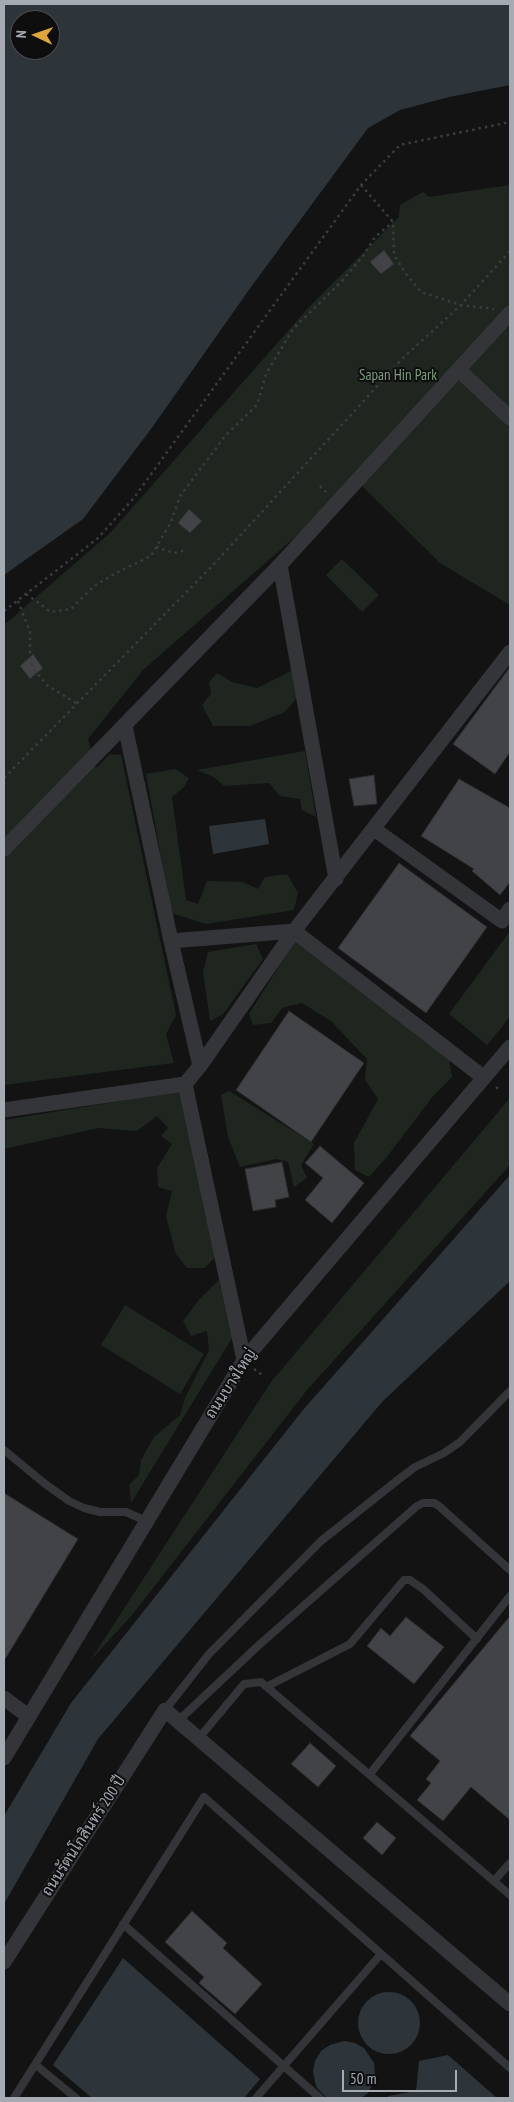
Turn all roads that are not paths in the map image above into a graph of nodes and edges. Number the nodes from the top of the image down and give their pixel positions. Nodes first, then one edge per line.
1 (506, 312) edge
2 (459, 370) junction
3 (510, 418) edge
4 (280, 565) junction
5 (510, 652) edge
6 (125, 726) junction
7 (374, 829) junction
8 (4, 848) edge
9 (336, 879) junction
10 (510, 909) edge
11 (294, 931) junction
12 (170, 941) junction
13 (510, 1046) edge
14 (200, 1066) junction
15 (483, 1077) junction
16 (185, 1084) junction
17 (4, 1110) edge
18 (244, 1360) junction
19 (510, 1390) edge
20 (4, 1450) edge
21 (146, 1521) junction
22 (510, 1570) edge
23 (510, 1596) edge
24 (477, 1639) junction
25 (268, 1686) junction
26 (4, 1698) edge
27 (165, 1710) junction
28 (28, 1716) junction
29 (179, 1720) junction
30 (199, 1738) junction
31 (4, 1758) edge
32 (370, 1774) junction
33 (510, 1863) edge
34 (494, 1881) junction
35 (510, 1895) edge
36 (123, 1924) junction
37 (381, 1954) junction
38 (4, 1961) edge
39 (510, 2004) edge
40 (36, 2065) junction
41 (284, 2066) junction
42 (510, 2068) edge
43 (14, 2098) edge
44 (76, 2098) edge
45 (256, 2098) edge
46 (320, 2098) edge

1 - 2 street
2 - 3 street
2 - 4 street
4 - 6 street
4 - 9 street
5 - 7 street
6 - 8 street
6 - 12 street
7 - 9 street
7 - 10 street
9 - 11 street
11 - 12 street
11 - 14 street
11 - 15 street
12 - 14 street
13 - 15 street, ถนนบางใหญ่
14 - 16 street
15 - 18 street, ถนนบางใหญ่
16 - 17 street
16 - 18 street
18 - 21 street, ถนนบางใหญ่
19 - 27 lane
20 - 21 lane
21 - 28 street, ถนนบางใหญ่
22 - 29 lane
23 - 24 lane
24 - 25 lane
24 - 32 lane
25 - 30 lane
25 - 32 lane
26 - 28 street
27 - 29 street
27 - 38 street, ถนนรัตนโกสินทร์ 200 ปี
28 - 31 street, ถนนบางใหญ่
29 - 30 street
30 - 39 street
32 - 34 lane
33 - 34 lane
34 - 35 lane
36 - 37 lane
36 - 40 lane
36 - 41 lane
37 - 41 lane
37 - 42 lane
40 - 43 lane
40 - 44 lane
41 - 45 lane
41 - 46 lane

